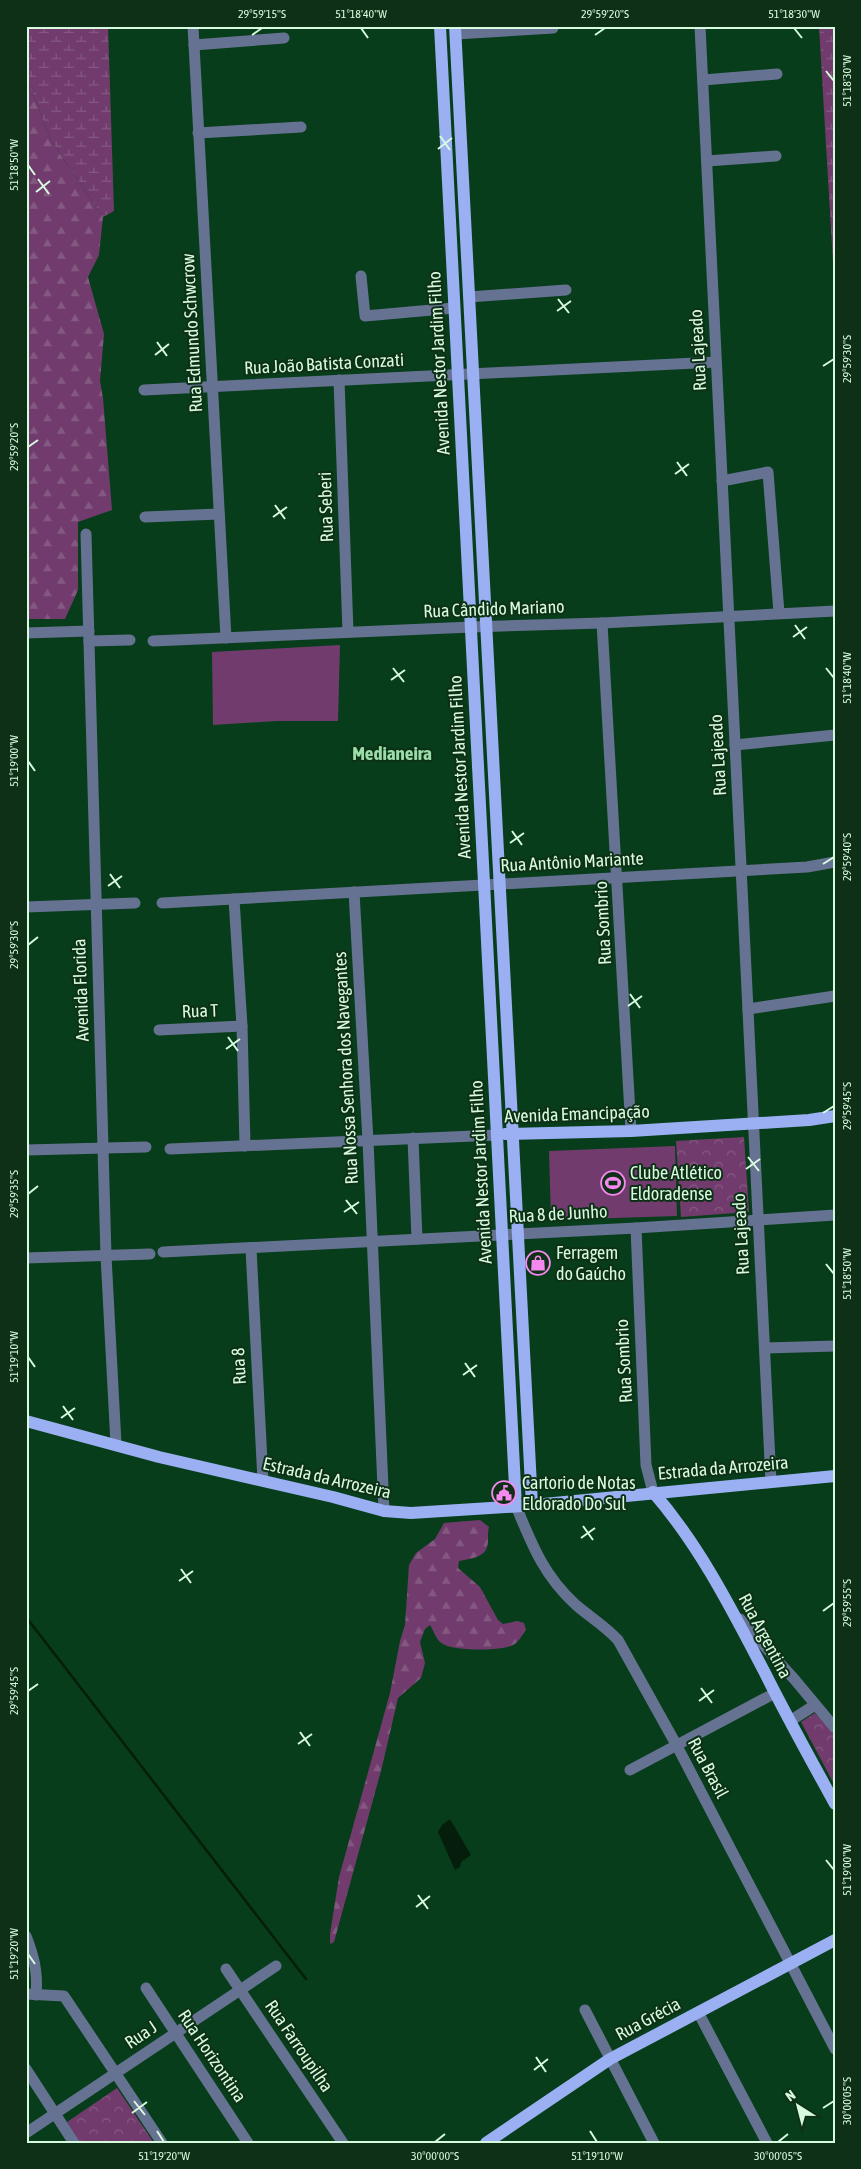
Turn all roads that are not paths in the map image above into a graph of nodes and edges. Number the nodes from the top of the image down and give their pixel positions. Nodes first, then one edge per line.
1 (193, 26) edge
2 (440, 26) edge
3 (700, 26) edge
4 (553, 28) dead end
5 (455, 30) edge
6 (284, 38) dead end
7 (194, 45) junction
8 (777, 74) dead end
9 (703, 80) junction
10 (458, 81) junction
11 (442, 82) junction
12 (301, 127) dead end
13 (198, 133) junction
14 (776, 156) dead end
15 (706, 161) junction
16 (467, 246) junction
17 (451, 248) junction
18 (361, 276) dead end
19 (566, 290) dead end
20 (469, 297) junction
21 (454, 308) junction
22 (716, 362) junction
23 (473, 374) junction
24 (458, 375) junction
25 (339, 380) junction
26 (212, 387) junction
27 (144, 390) dead end
28 (722, 481) junction
29 (219, 514) junction
30 (145, 517) dead end
31 (86, 534) dead end
32 (835, 611) edge
33 (779, 613) junction
34 (729, 616) junction
35 (602, 623) junction
36 (486, 626) junction
37 (471, 627) junction
38 (348, 632) junction
39 (26, 633) edge
40 (89, 636) junction
41 (226, 638) junction
42 (130, 640) dead end
43 (153, 641) dead end
44 (835, 735) edge
45 (735, 745) junction
46 (835, 862) edge
47 (741, 870) junction
48 (618, 877) junction
49 (500, 883) junction
50 (484, 884) junction
51 (354, 892) junction
52 (234, 899) junction
53 (135, 903) dead end
54 (162, 903) dead end
55 (96, 904) junction
56 (26, 907) edge
57 (835, 996) edge
58 (490, 998) junction
59 (506, 998) junction
60 (748, 1009) junction
61 (242, 1026) junction
62 (159, 1030) dead end
63 (835, 1116) edge
64 (754, 1123) junction
65 (631, 1131) junction
66 (512, 1134) junction
67 (497, 1135) junction
68 (413, 1138) junction
69 (368, 1140) junction
70 (246, 1146) junction
71 (104, 1147) junction
72 (146, 1147) dead end
73 (170, 1149) dead end
74 (26, 1150) edge
75 (835, 1215) edge
76 (758, 1219) junction
77 (636, 1228) junction
78 (518, 1233) junction
79 (502, 1234) junction
80 (417, 1239) junction
81 (372, 1242) junction
82 (251, 1249) junction
83 (163, 1252) dead end
84 (150, 1254) dead end
85 (106, 1256) junction
86 (26, 1258) edge
87 (835, 1346) edge
88 (764, 1348) junction
89 (26, 1421) edge
90 (116, 1444) junction
91 (835, 1476) edge
92 (263, 1481) junction
93 (771, 1482) junction
94 (653, 1492) junction
95 (532, 1505) junction
96 (516, 1506) junction
97 (384, 1511) junction
98 (523, 1524) junction
99 (734, 1612) junction
100 (775, 1693) junction
101 (815, 1705) junction
102 (790, 1720) junction
103 (835, 1728) edge
104 (677, 1746) junction
105 (630, 1770) dead end
106 (835, 1804) edge
107 (26, 1936) edge
108 (835, 1940) edge
109 (790, 1964) junction
110 (276, 1966) dead end
111 (226, 1969) dead end
112 (146, 1988) dead end
113 (239, 1990) junction
114 (31, 1994) edge
115 (585, 2010) dead end
116 (698, 2012) junction
117 (175, 2033) junction
118 (835, 2049) edge
119 (610, 2059) junction
120 (26, 2069) edge
121 (115, 2073) junction
122 (55, 2114) junction
123 (26, 2133) edge
124 (74, 2143) edge
125 (162, 2143) edge
126 (248, 2143) edge
127 (343, 2143) edge
128 (486, 2143) edge
129 (654, 2143) edge
130 (767, 2143) edge

1 - 7 street, Rua Edmundo Schwcrow
2 - 11 main road, Avenida Nestor Jardim Filho
3 - 9 street, Rua Lajeado
4 - 5 street
5 - 10 main road, Avenida Nestor Jardim Filho
6 - 7 street
7 - 13 street, Rua Edmundo Schwcrow
8 - 9 street
9 - 15 street, Rua Lajeado
10 - 11 main road
10 - 16 main road, Avenida Nestor Jardim Filho
11 - 17 main road, Avenida Nestor Jardim Filho
12 - 13 street
13 - 26 street, Rua Edmundo Schwcrow
14 - 15 street
15 - 22 street, Rua Lajeado
16 - 17 main road
16 - 20 main road, Avenida Nestor Jardim Filho
17 - 21 main road, Avenida Nestor Jardim Filho
18 - 21 street
19 - 20 street
20 - 23 main road, Avenida Nestor Jardim Filho
21 - 24 main road, Avenida Nestor Jardim Filho
22 - 23 street, Rua João Batista Conzati
22 - 28 street, Rua Lajeado
23 - 24 street, Rua João Batista Conzati
23 - 36 main road, Avenida Nestor Jardim Filho
24 - 25 street, Rua João Batista Conzati
24 - 37 main road, Avenida Nestor Jardim Filho
25 - 26 street, Rua João Batista Conzati
25 - 38 street, Rua Seberi
26 - 27 street, Rua João Batista Conzati
26 - 29 street, Rua Edmundo Schwcrow
28 - 33 street
28 - 34 street, Rua Lajeado
29 - 30 street
29 - 41 street, Rua Edmundo Schwcrow
31 - 40 street, Avenida Florida
32 - 33 street, Rua Cândido Mariano
33 - 34 street, Rua Cândido Mariano
34 - 35 street, Rua Cândido Mariano
34 - 45 street, Rua Lajeado
35 - 36 street, Rua Cândido Mariano
35 - 48 street, Rua Sombrio
36 - 37 street, Rua Cândido Mariano
36 - 49 main road, Avenida Nestor Jardim Filho
37 - 38 street, Rua Cândido Mariano
37 - 50 main road, Avenida Nestor Jardim Filho
38 - 41 street, Rua Cândido Mariano
39 - 40 street
40 - 42 street
40 - 55 street, Avenida Florida
41 - 43 street, Rua Cândido Mariano
44 - 45 street
45 - 47 street, Rua Lajeado
46 - 47 street, Rua Antônio Mariante
47 - 48 street, Rua Antônio Mariante
47 - 60 street, Rua Lajeado
48 - 49 street, Rua Antônio Mariante
48 - 65 street, Rua Sombrio
49 - 50 street, Rua Antônio Mariante
49 - 59 main road, Avenida Nestor Jardim Filho
50 - 51 street, Rua Antônio Mariante
50 - 58 main road, Avenida Nestor Jardim Filho
51 - 52 street, Rua Antônio Mariante
51 - 69 street, Rua Nossa Senhora dos Navegantes
52 - 54 street, Rua Antônio Mariante
52 - 61 street
53 - 55 street
55 - 56 street
55 - 71 street, Avenida Florida
57 - 60 street
58 - 59 main road
58 - 67 main road, Avenida Nestor Jardim Filho
59 - 66 main road, Avenida Nestor Jardim Filho
60 - 64 street, Rua Lajeado
61 - 62 street, Rua T
61 - 70 street
63 - 64 main road, Avenida Emancipação
64 - 65 main road, Avenida Emancipação
64 - 76 street, Rua Lajeado
65 - 66 main road, Avenida Emancipação
66 - 67 main road, Avenida Emancipação
66 - 78 main road, Avenida Nestor Jardim Filho
67 - 68 street, Avenida Emancipação
67 - 79 main road, Avenida Nestor Jardim Filho
68 - 69 street, Avenida Emancipação
68 - 80 street
69 - 70 street, Avenida Emancipação
69 - 81 street, Rua Nossa Senhora dos Navegantes
70 - 73 street, Avenida Emancipação
71 - 72 street
71 - 74 street
71 - 85 street, Avenida Florida
75 - 76 street, Rua 8 de Junho
76 - 77 street, Rua 8 de Junho
76 - 88 street, Rua Lajeado
77 - 78 street, Rua 8 de Junho
77 - 94 street, Rua Sombrio
78 - 79 street, Rua 8 de Junho
78 - 95 main road, Avenida Nestor Jardim Filho
79 - 80 street, Rua 8 de Junho
79 - 96 main road, Avenida Nestor Jardim Filho
80 - 81 street, Rua 8 de Junho
81 - 82 street, Rua 8 de Junho
81 - 97 street, Rua Nossa Senhora dos Navegantes
82 - 83 street, Rua 8 de Junho
82 - 92 street, Rua 8
84 - 85 street
85 - 86 street
85 - 90 street, Avenida Florida
87 - 88 street
88 - 93 street, Rua Lajeado
89 - 90 main road, Estrada da Arrozeira
90 - 92 main road, Estrada da Arrozeira
91 - 93 main road, Estrada da Arrozeira
92 - 97 main road, Estrada da Arrozeira
93 - 94 main road, Estrada da Arrozeira
94 - 95 main road, Estrada da Arrozeira
94 - 99 main road, Rua Argentina
95 - 96 main road, Estrada da Arrozeira
95 - 98 street
96 - 97 main road, Estrada da Arrozeira
96 - 98 street, Rua Brasil
98 - 104 street, Rua Brasil
99 - 100 main road, Rua Argentina
99 - 101 street
100 - 102 main road, Rua Argentina
100 - 104 street
101 - 102 street
101 - 103 street
102 - 106 main road, Rua Argentina
104 - 105 street
104 - 109 street, Rua Brasil
107 - 114 street
108 - 109 main road, Rua Grécia
109 - 116 main road, Rua Grécia
109 - 118 street, Rua Brasil
110 - 113 street, Rua J
111 - 113 street, Rua Farroupilha
112 - 117 street, Rua Horizontina
113 - 117 street, Rua J
113 - 127 street, Rua Farroupilha
114 - 121 street
115 - 119 street
116 - 119 main road, Rua Grécia
116 - 130 street
117 - 121 street, Rua J
117 - 126 street, Rua Horizontina
119 - 128 main road, Rua Grécia
119 - 129 street
120 - 122 street
121 - 122 street, Rua J
121 - 125 street
122 - 123 street, Rua J
122 - 124 street

